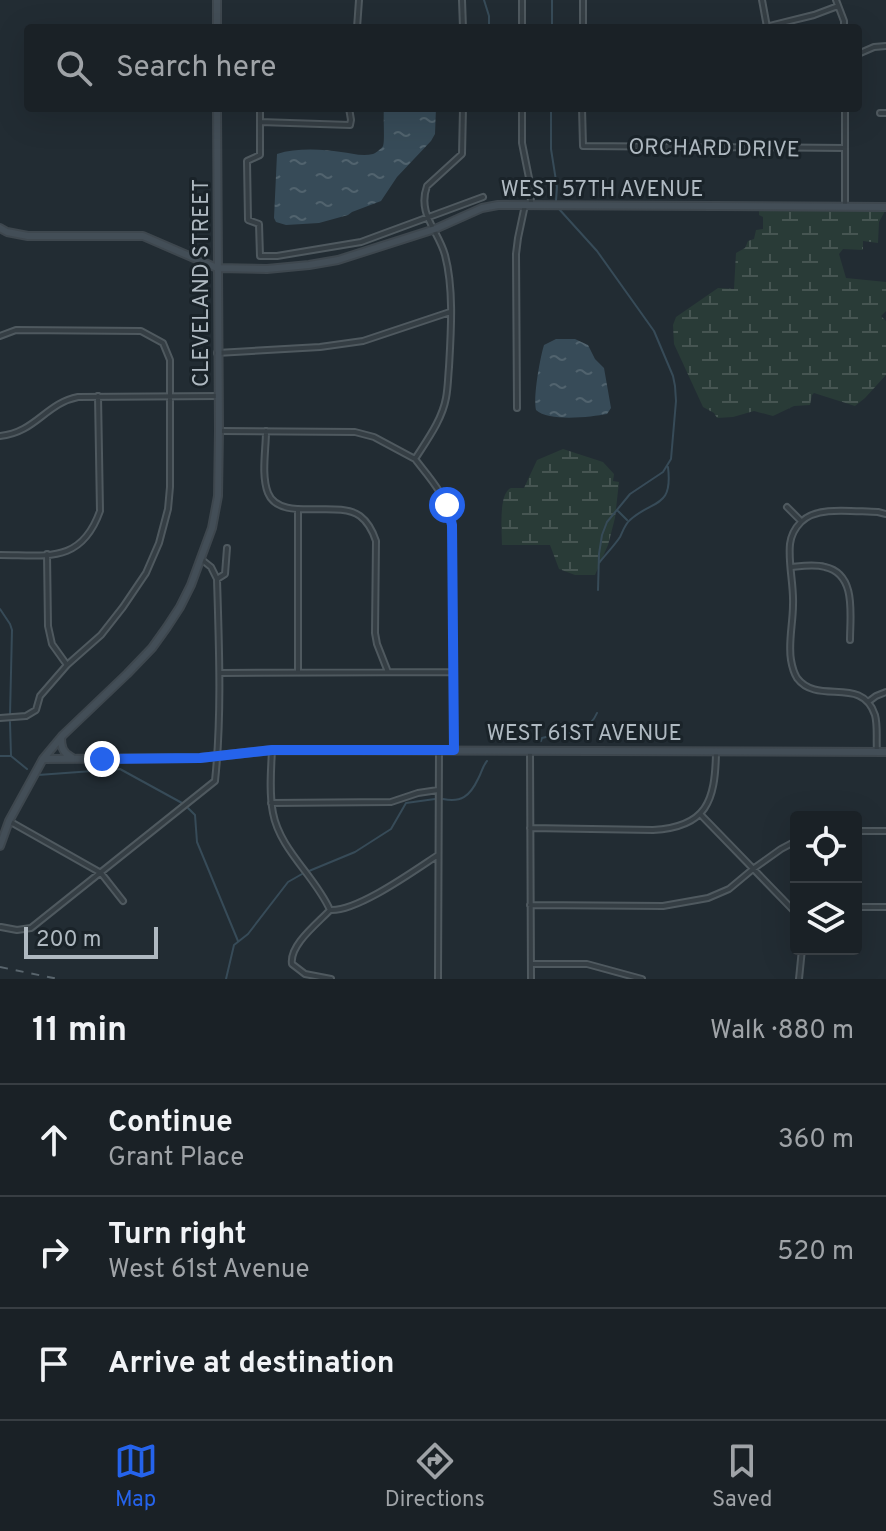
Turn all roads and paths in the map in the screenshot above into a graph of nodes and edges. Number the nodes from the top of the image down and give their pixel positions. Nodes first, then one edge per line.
1 (217, 0) edge
2 (359, 0) edge
3 (462, 0) edge
4 (522, 0) edge
5 (583, 0) edge
6 (762, 0) edge
7 (837, 3) edge
8 (217, 24) edge
9 (357, 24) edge
10 (463, 24) edge
11 (522, 24) edge
12 (583, 24) edge
13 (766, 24) edge
14 (779, 24) edge
15 (843, 24) edge
16 (886, 46) edge
17 (862, 52) edge
18 (217, 112) edge
19 (260, 112) edge
20 (350, 112) edge
21 (463, 112) edge
22 (522, 112) edge
23 (582, 112) edge
24 (845, 112) edge
25 (260, 122) junction
26 (845, 148) junction
27 (483, 197) dead end
28 (528, 204) junction
29 (845, 207) junction
30 (886, 207) edge
31 (426, 218) junction
32 (0, 228) edge
33 (435, 229) junction
34 (217, 268) junction
35 (450, 312) junction
36 (0, 336) edge
37 (217, 353) junction
38 (98, 396) junction
39 (171, 396) junction
40 (218, 396) junction
41 (517, 408) dead end
42 (219, 431) junction
43 (266, 431) junction
44 (0, 436) edge
45 (415, 459) junction
46 (787, 507) dead end
47 (298, 509) junction
48 (886, 514) edge
49 (801, 521) junction
50 (227, 548) dead end
51 (47, 554) junction
52 (0, 555) edge
53 (201, 559) junction
54 (792, 567) junction
55 (217, 579) junction
56 (850, 640) dead end
57 (67, 665) junction
58 (298, 672) junction
59 (388, 672) junction
60 (453, 672) junction
61 (220, 673) junction
62 (886, 692) edge
63 (868, 702) junction
64 (0, 718) edge
65 (61, 738) junction
66 (530, 749) junction
67 (272, 750) junction
68 (439, 750) junction
69 (454, 750) junction
70 (716, 750) junction
71 (877, 752) junction
72 (886, 752) edge
73 (218, 757) junction
74 (43, 759) junction
75 (74, 759) junction
76 (438, 790) junction
77 (271, 803) junction
78 (701, 815) junction
79 (9, 821) junction
80 (530, 828) junction
81 (862, 831) edge
82 (886, 831) edge
83 (790, 844) edge
84 (0, 846) edge
85 (438, 855) junction
86 (753, 869) junction
87 (101, 873) junction
88 (123, 901) dead end
89 (530, 905) junction
90 (790, 907) edge
91 (862, 907) edge
92 (886, 907) edge
93 (330, 910) junction
94 (1, 927) edge
95 (801, 955) edge
96 (531, 964) junction
97 (331, 979) edge
98 (438, 979) edge
99 (531, 979) edge
100 (642, 979) edge
101 (799, 979) edge

1 - 8 main road
2 - 9 street
3 - 10 street
4 - 11 street
5 - 12 street
6 - 13 street
7 - 14 street
7 - 15 street
16 - 17 street
18 - 34 main road, CLEVELAND STREET
19 - 25 street
20 - 25 street
21 - 31 street
22 - 28 street
23 - 26 street, ORCHARD DRIVE
24 - 26 street
25 - 31 street
26 - 29 street
27 - 31 street
28 - 29 main road, WEST 57TH AVENUE
28 - 33 main road, WEST 57TH AVENUE
28 - 41 street
29 - 30 main road, WEST 57TH AVENUE
31 - 33 street
32 - 34 main road, WEST 57TH AVENUE
33 - 34 main road, WEST 57TH AVENUE
33 - 35 street
34 - 37 main road, CLEVELAND STREET
35 - 37 street
35 - 45 street
36 - 39 street
37 - 40 main road, CLEVELAND STREET
38 - 39 street
38 - 44 street
38 - 51 street
39 - 40 street
39 - 57 street
40 - 42 main road, CLEVELAND STREET
42 - 43 street
42 - 53 main road, CLEVELAND STREET
43 - 45 street
43 - 47 street
45 - 60 street
46 - 49 street
47 - 58 street
47 - 59 street
48 - 49 street
49 - 54 street
50 - 55 street
51 - 52 street
51 - 57 street
53 - 55 street
53 - 65 main road, CLEVELAND STREET
54 - 56 street
54 - 63 street
55 - 61 street
57 - 64 street
58 - 59 street
58 - 61 street
59 - 60 street
60 - 69 street
61 - 73 street
62 - 63 street
63 - 71 street
65 - 74 main road, CLEVELAND STREET
65 - 75 main road
66 - 69 main road, WEST 61ST AVENUE
66 - 70 main road, WEST 61ST AVENUE
66 - 80 street
67 - 68 main road, WEST 61ST AVENUE
67 - 73 main road, WEST 61ST AVENUE
67 - 77 street
68 - 69 main road, WEST 61ST AVENUE
68 - 76 street
70 - 71 main road, WEST 61ST AVENUE
70 - 78 street
71 - 72 main road, WEST 61ST AVENUE
73 - 75 main road, WEST 61ST AVENUE
73 - 87 street
74 - 75 main road, WEST 61ST AVENUE
74 - 79 main road, CLEVELAND STREET
76 - 77 street
76 - 85 street
77 - 93 street
78 - 80 street
78 - 86 street
79 - 84 main road, CLEVELAND STREET
79 - 87 street
80 - 89 street
81 - 82 street
83 - 86 street
85 - 93 street
85 - 98 street
86 - 89 street
86 - 90 street
87 - 88 street
87 - 94 street
89 - 96 street
91 - 92 street
93 - 97 street
95 - 101 street
96 - 99 street
96 - 100 street

